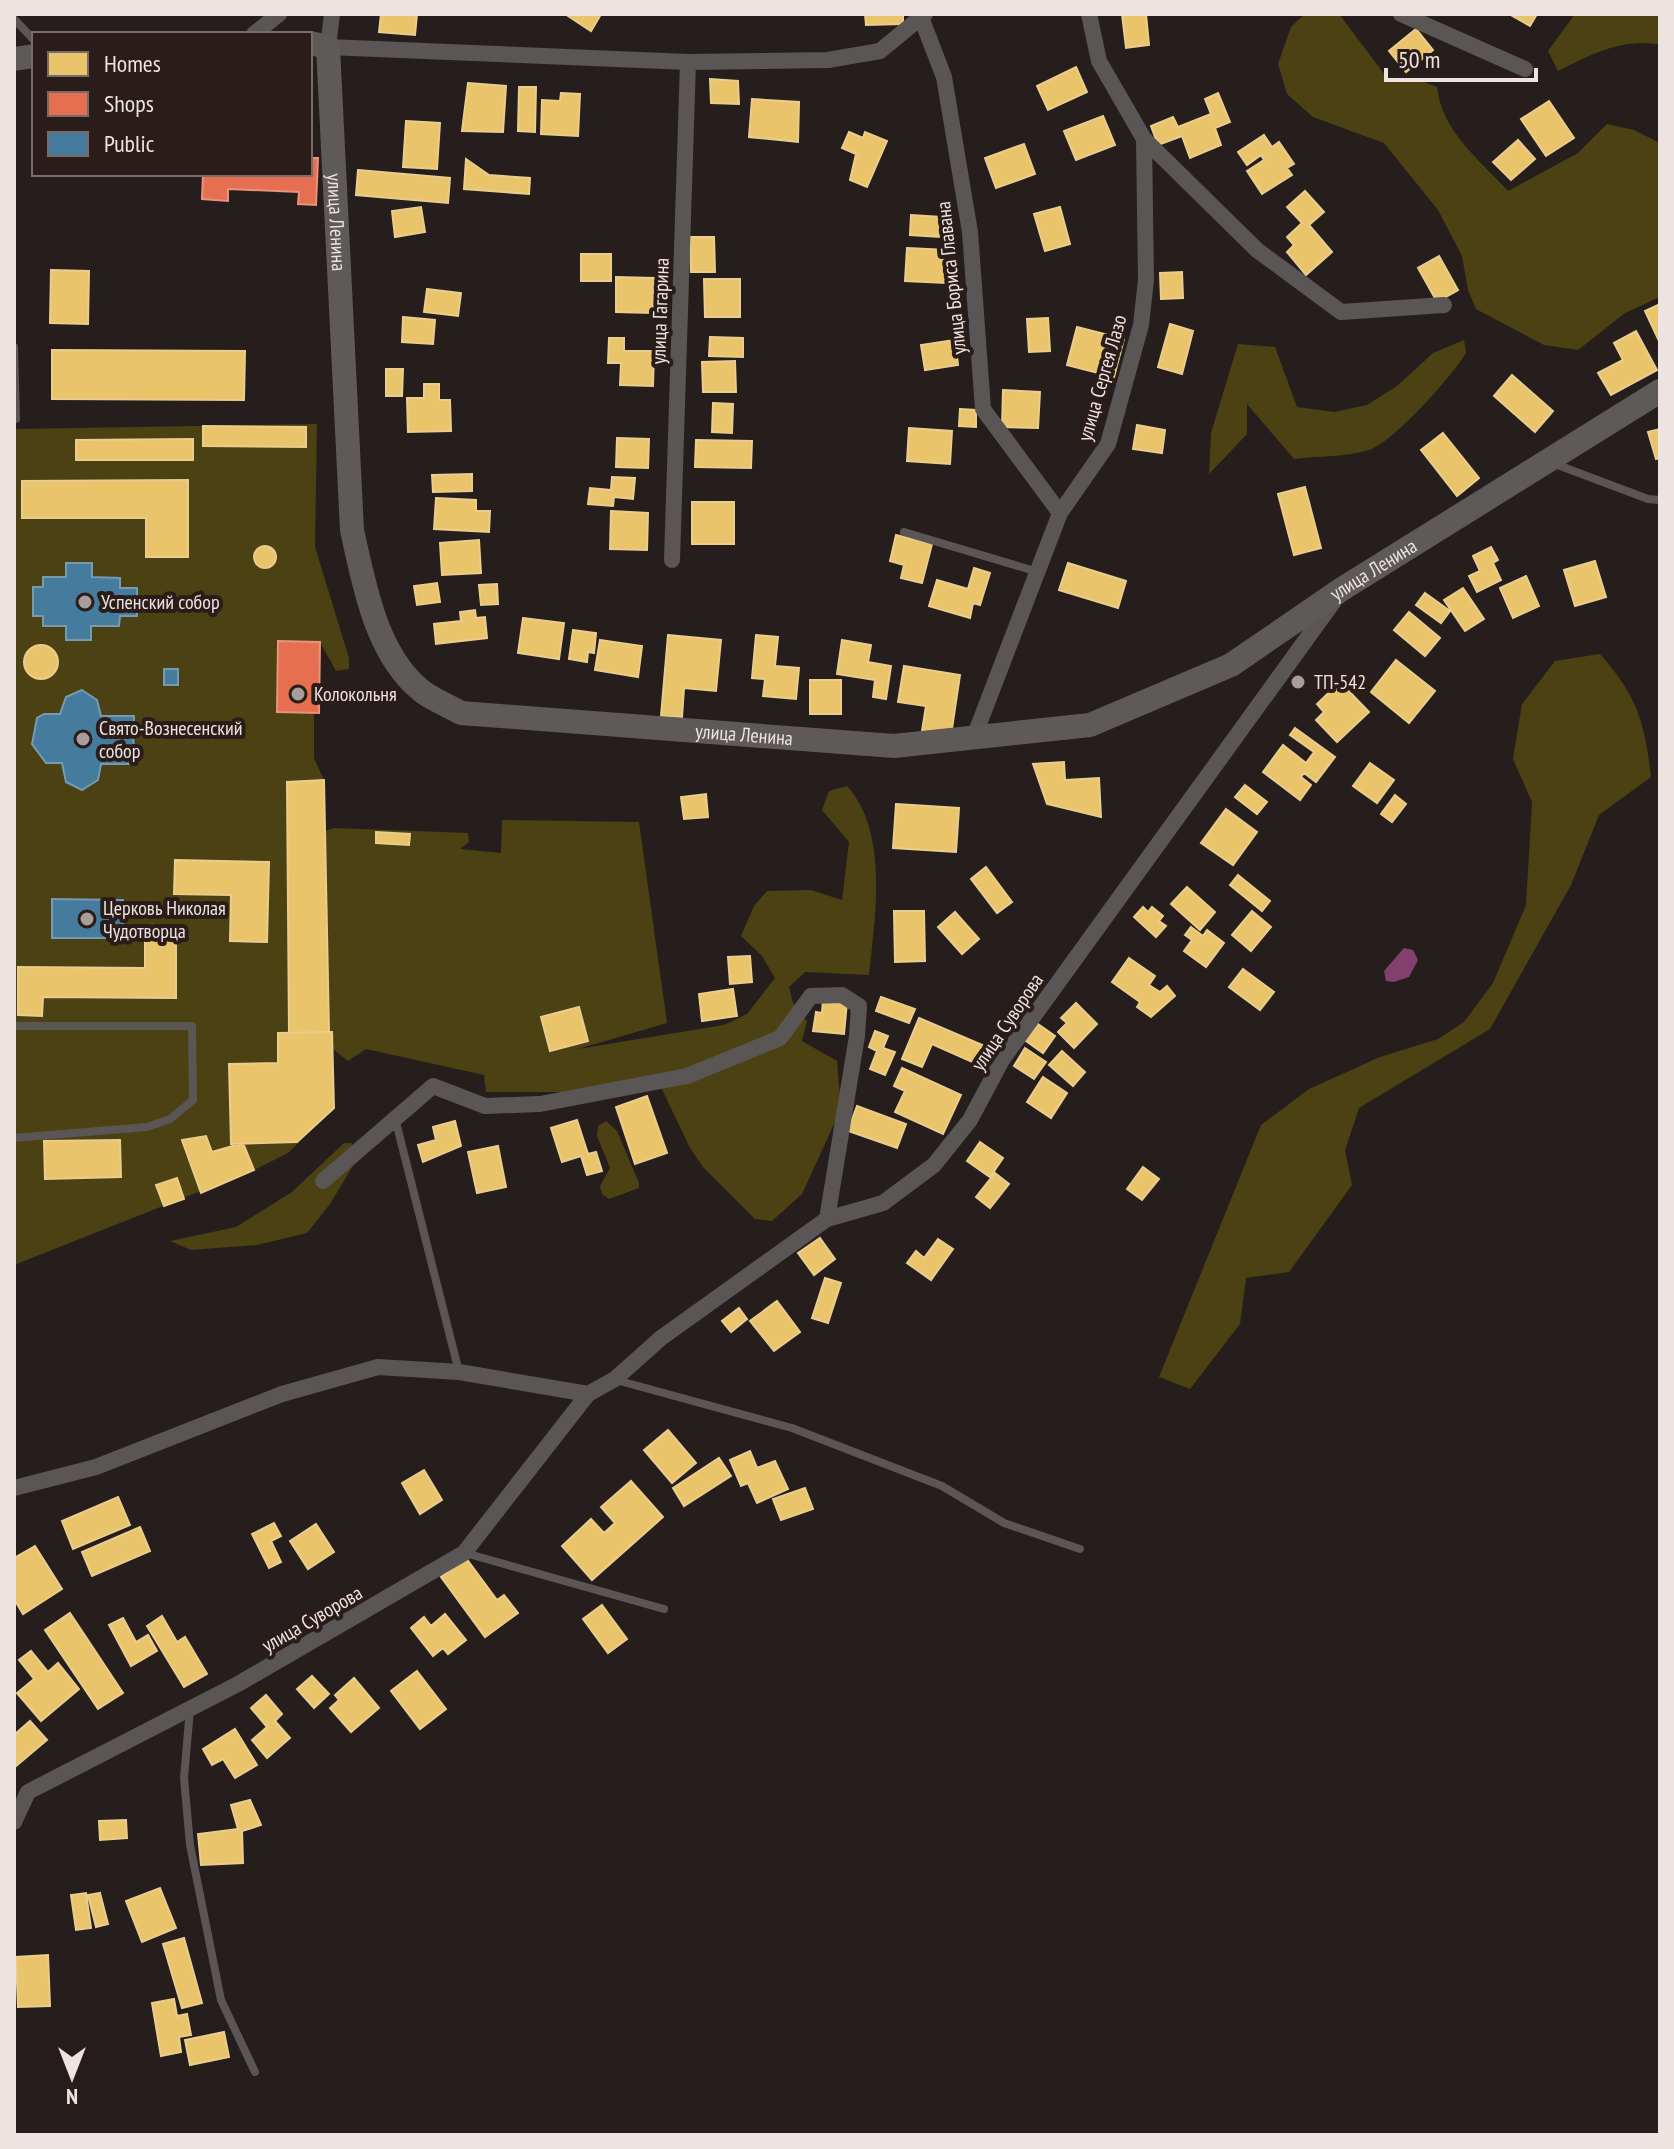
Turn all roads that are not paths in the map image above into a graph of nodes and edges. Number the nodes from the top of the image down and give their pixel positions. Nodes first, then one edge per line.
1 (332, 14) edge
2 (1089, 14) edge
3 (1401, 14) edge
4 (275, 15) edge
5 (924, 17) edge
6 (14, 19) edge
7 (256, 32) edge
8 (32, 38) edge
9 (319, 45) edge
10 (688, 62) junction
11 (1525, 69) dead end
12 (1144, 139) junction
13 (1444, 305) dead end
14 (14, 347) edge
15 (1660, 391) edge
16 (16, 419) edge
17 (1546, 461) junction
18 (1660, 500) edge
19 (1060, 513) junction
20 (904, 532) dead end
21 (672, 560) dead end
22 (1039, 573) junction
23 (1342, 589) junction
24 (974, 737) junction
25 (14, 1026) edge
26 (395, 1118) junction
27 (14, 1138) edge
28 (323, 1181) dead end
29 (827, 1219) junction
30 (459, 1372) junction
31 (615, 1379) junction
32 (588, 1394) junction
33 (14, 1488) edge
34 (1080, 1549) dead end
35 (464, 1553) junction
36 (664, 1609) dead end
37 (190, 1708) junction
38 (15, 1818) edge
39 (255, 2072) dead end

1 - 9 street
2 - 12 street, улица Сергея Лазо
3 - 11 street
4 - 7 street
5 - 10 street, улица Бориса Главана
5 - 19 street, улица Бориса Главана
6 - 8 lane
9 - 10 street, улица Бориса Главана
9 - 24 main road, улица Ленина
10 - 21 street, улица Гагарина
12 - 13 street
12 - 19 street, улица Сергея Лазо
14 - 16 lane
15 - 17 main road, улица Ленина
17 - 18 lane
17 - 23 main road, улица Ленина
19 - 22 street, улица Сергея Лазо
20 - 22 lane
22 - 24 street, улица Сергея Лазо
23 - 24 main road, улица Ленина
23 - 29 street, улица Суворова
25 - 27 lane
26 - 28 street
26 - 29 street
26 - 30 lane
29 - 31 street, улица Суворова
30 - 32 street
30 - 33 street
31 - 32 street, улица Суворова
31 - 34 lane
32 - 35 street, улица Суворова
35 - 36 lane
35 - 37 street, улица Суворова
37 - 38 street, улица Суворова
37 - 39 lane

